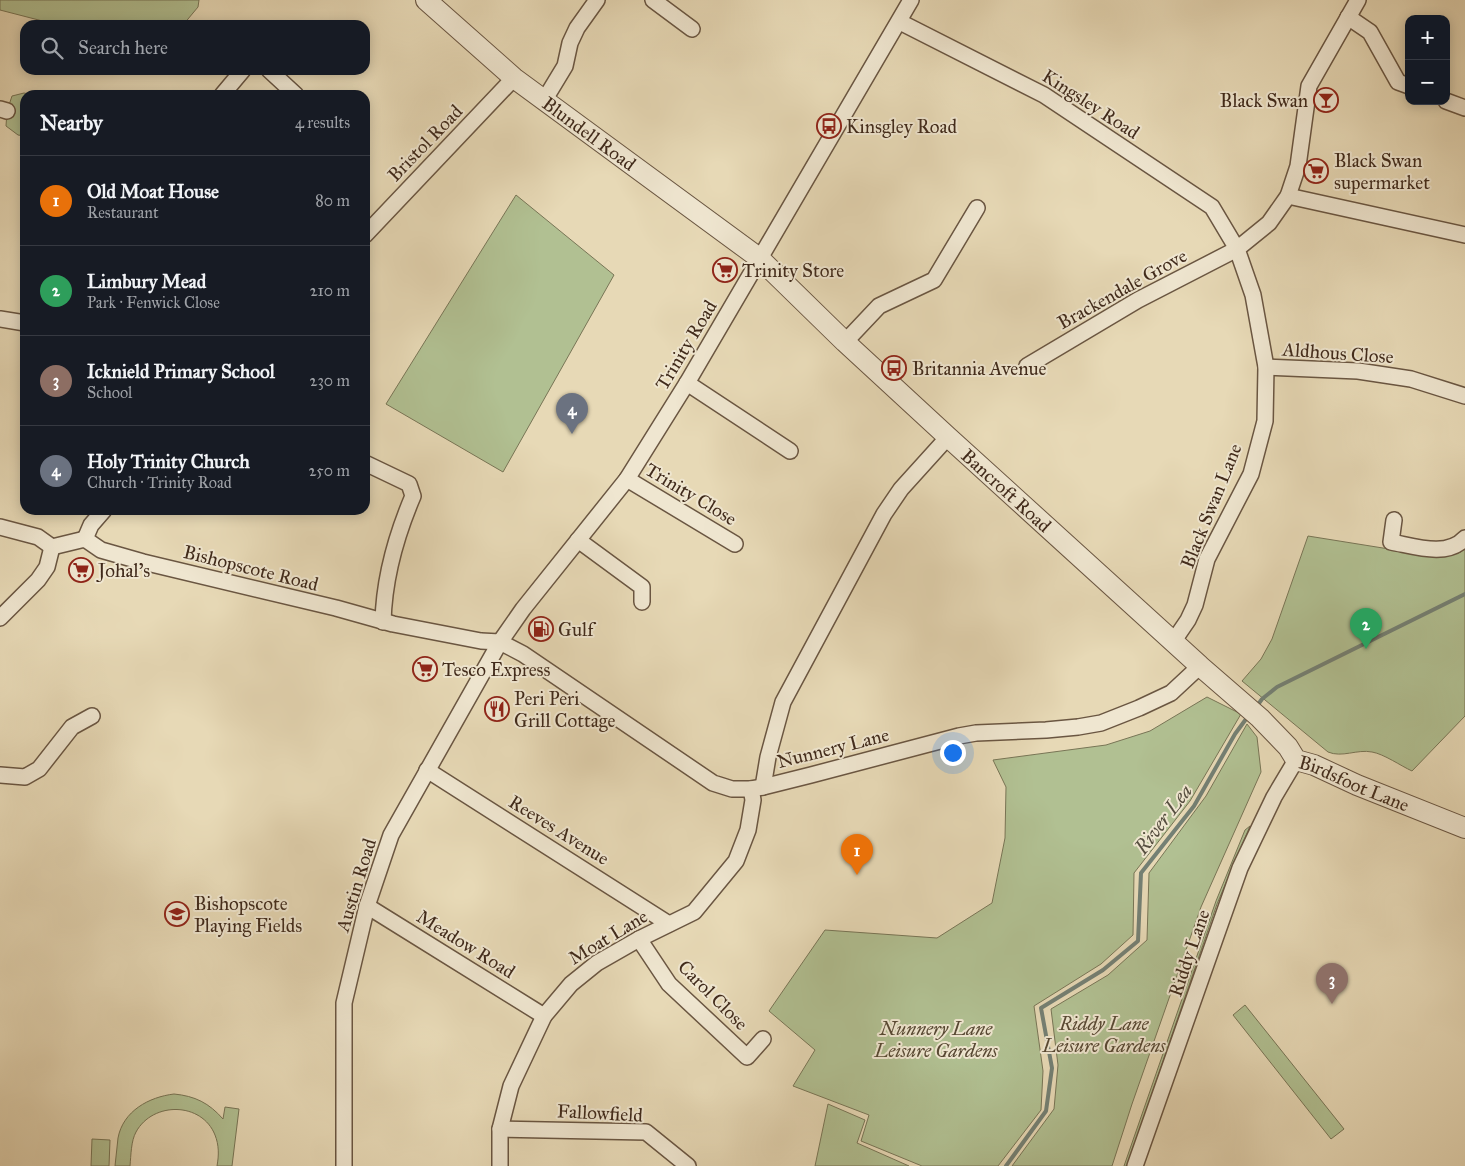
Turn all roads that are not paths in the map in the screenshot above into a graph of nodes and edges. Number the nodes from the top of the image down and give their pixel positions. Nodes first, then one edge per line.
1 (426, 0) edge
2 (597, 0) edge
3 (653, 0) edge
4 (911, 0) edge
5 (1358, 0) edge
6 (1348, 17) junction
7 (900, 22) junction
8 (692, 29) dead end
9 (239, 75) edge
10 (274, 75) edge
11 (514, 78) junction
12 (1405, 85) edge
13 (226, 90) edge
14 (291, 90) edge
15 (545, 99) junction
16 (1450, 102) edge
17 (1465, 108) edge
18 (1288, 196) junction
19 (977, 208) dead end
20 (370, 230) edge
21 (1465, 235) edge
22 (1237, 248) junction
23 (759, 258) junction
24 (0, 319) edge
25 (20, 322) edge
26 (845, 342) junction
27 (1028, 366) dead end
28 (1266, 367) junction
29 (687, 383) junction
30 (1465, 396) edge
31 (948, 437) junction
32 (790, 450) dead end
33 (370, 465) edge
34 (627, 479) junction
35 (100, 515) edge
36 (1394, 520) dead end
37 (0, 527) edge
38 (1465, 538) edge
39 (85, 539) junction
40 (578, 540) junction
41 (735, 544) dead end
42 (52, 547) junction
43 (642, 602) dead end
44 (0, 618) edge
45 (383, 622) junction
46 (500, 642) junction
47 (1173, 642) junction
48 (1200, 666) junction
49 (1254, 713) joint
50 (92, 716) dead end
51 (1296, 760) junction
52 (427, 770) junction
53 (0, 775) edge
54 (757, 788) junction
55 (1465, 828) edge
56 (367, 906) junction
57 (669, 924) junction
58 (639, 939) junction
59 (544, 1016) junction
60 (763, 1039) dead end
61 (500, 1129) junction
62 (344, 1166) edge
63 (500, 1166) edge
64 (688, 1166) edge
65 (1135, 1166) edge

1 - 11 street, Blundell Road
2 - 15 street
3 - 8 street
4 - 7 street, Trinity Road
5 - 6 street
6 - 12 street
6 - 18 street
7 - 22 street, Kingsley Road
7 - 23 street, Trinity Road
9 - 13 street
10 - 14 street
11 - 15 street, Blundell Road
11 - 20 street, Bristol Road
15 - 23 street, Blundell Road
16 - 17 street
18 - 21 street
18 - 22 street
19 - 26 street
22 - 27 street, Brackendale Grove
22 - 28 street, Black Swan Lane
23 - 26 street, Bancroft Road
23 - 29 street, Trinity Road
24 - 25 street
26 - 31 street, Bancroft Road
28 - 30 street, Aldhous Close
28 - 47 street, Black Swan Lane
29 - 32 street
29 - 34 street, Trinity Road
31 - 47 street, Bancroft Road
31 - 54 street
33 - 45 street
34 - 40 street, Trinity Road
34 - 41 street, Trinity Close
35 - 39 street
36 - 38 street
37 - 42 street
39 - 42 street
39 - 45 street, Bishopscote Road
40 - 43 street
40 - 46 street, Trinity Road
42 - 44 street
45 - 46 street, Bishopscote Road
46 - 52 street, Austin Road
46 - 54 street, Nunnery Lane
47 - 48 street, Bancroft Road
48 - 49 street, Bancroft Road
48 - 54 street, Nunnery Lane
49 - 51 street, Birdsfoot Lane
50 - 53 street
51 - 55 street, Birdsfoot Lane
51 - 65 street, Riddy Lane
52 - 56 street, Austin Road
52 - 57 street, Reeves Avenue
54 - 57 street, Moat Lane
56 - 59 street, Meadow Road
56 - 62 street, Austin Road
57 - 58 street, Moat Lane
58 - 59 street, Moat Lane
58 - 60 street, Carol Close
59 - 61 street, Moat Lane
61 - 63 street, Moat Lane
61 - 64 street, Fallowfield

